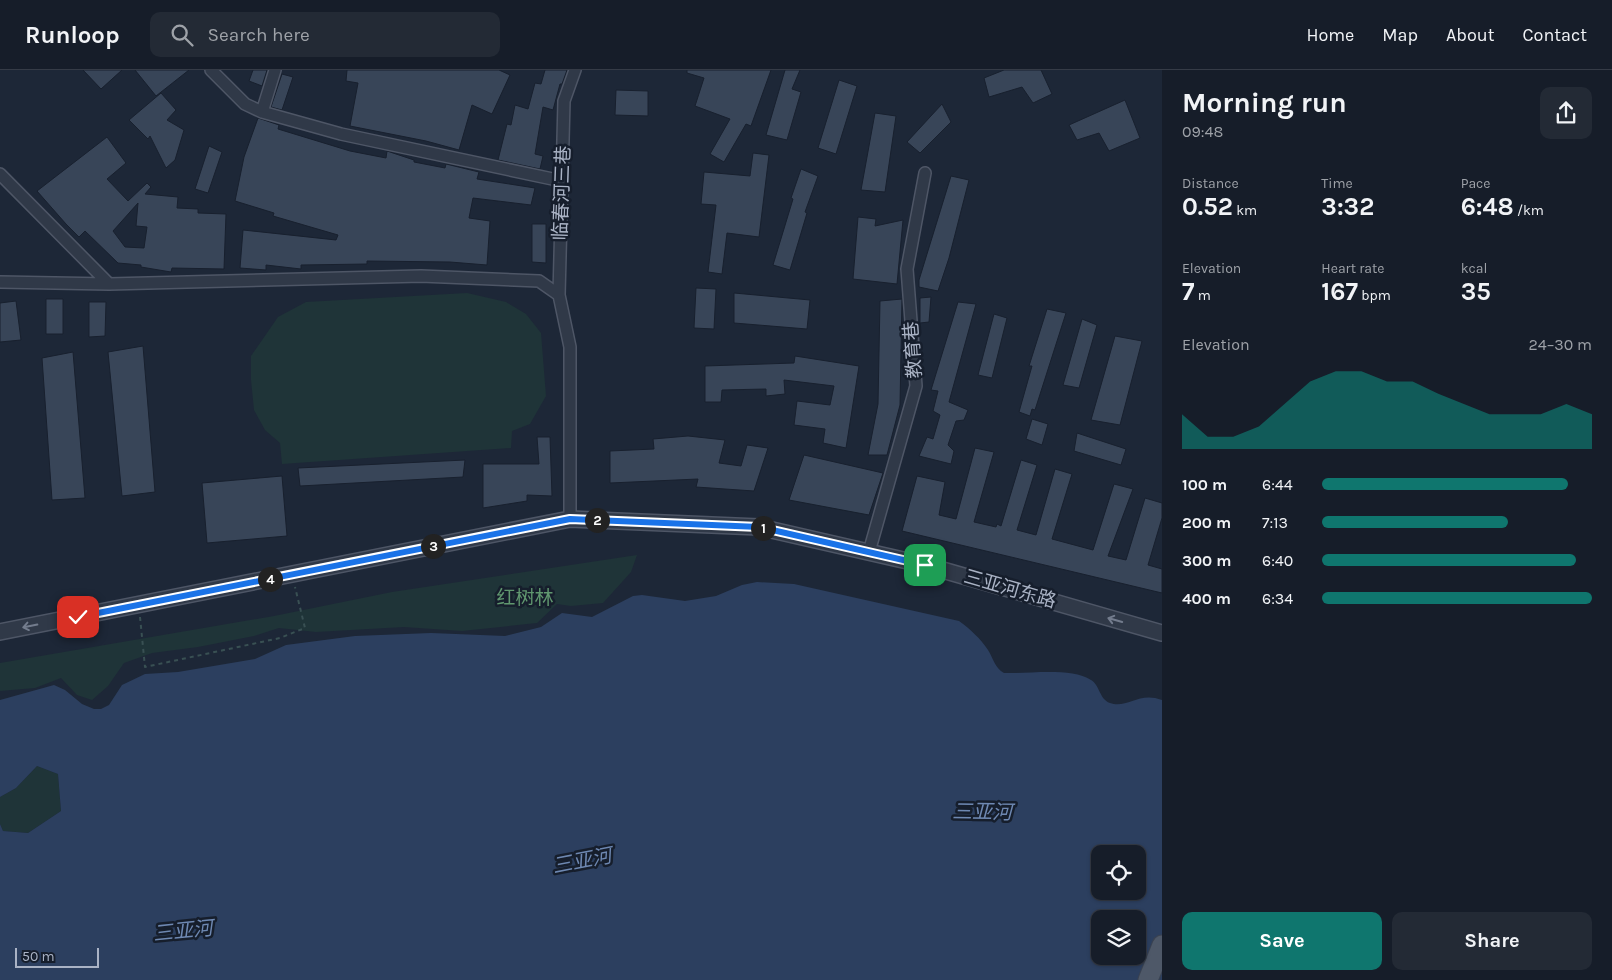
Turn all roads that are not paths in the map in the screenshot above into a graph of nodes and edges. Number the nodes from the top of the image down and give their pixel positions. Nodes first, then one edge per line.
1 (211, 70) edge
2 (275, 70) edge
3 (576, 70) edge
4 (262, 112) junction
5 (925, 173) dead end
6 (0, 174) edge
7 (562, 181) junction
8 (0, 282) edge
9 (109, 284) junction
10 (559, 295) junction
11 (570, 519) junction
12 (869, 552) junction
13 (0, 632) edge
14 (1162, 633) edge
15 (1162, 945) edge
16 (1148, 980) edge

1 - 4 street
2 - 4 street
3 - 7 street, 临春河三巷
4 - 7 street
5 - 12 street, 教育巷
6 - 9 street
7 - 10 street, 临春河三巷
8 - 9 street
9 - 10 street
10 - 11 street, 临春河三巷
11 - 12 street, 三亚河东路
11 -> 13 street, 三亚河东路
14 -> 12 street, 三亚河东路
15 - 16 main road

